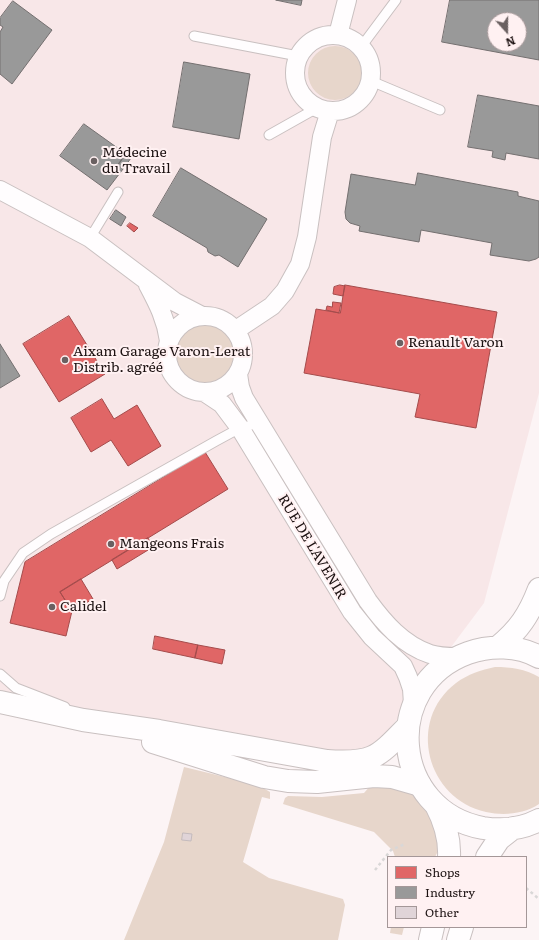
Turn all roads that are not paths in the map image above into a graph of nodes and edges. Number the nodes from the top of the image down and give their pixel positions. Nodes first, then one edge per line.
1 (347, 0) edge
2 (396, 0) edge
3 (338, 35) junction
4 (194, 36) dead end
5 (361, 47) junction
6 (298, 56) junction
7 (371, 81) junction
8 (323, 110) junction
9 (440, 110) dead end
10 (269, 135) dead end
11 (0, 190) edge
12 (118, 192) dead end
13 (90, 238) junction
14 (144, 279) junction
15 (202, 316) junction
16 (236, 330) junction
17 (169, 341) junction
18 (238, 374) junction
19 (204, 392) junction
20 (259, 423) junction
21 (240, 428) junction
22 (539, 589) edge
23 (0, 596) edge
24 (498, 647) junction
25 (458, 657) junction
26 (539, 657) edge
27 (0, 674) edge
28 (0, 702) edge
29 (413, 704) junction
30 (83, 720) junction
31 (408, 726) junction
32 (141, 729) junction
33 (289, 768) junction
34 (420, 786) junction
35 (436, 805) junction
36 (539, 820) edge
37 (513, 828) junction
38 (449, 856) edge
39 (488, 856) edge
40 (433, 928) edge
41 (462, 928) edge
42 (430, 940) edge
43 (458, 940) edge

1 - 3 street
2 - 5 lane
3 - 5 street
3 - 6 street
4 - 6 lane
5 - 7 street
6 - 8 street
7 - 8 street
7 - 9 lane
8 - 10 lane
8 - 16 street
11 - 13 street
12 - 13 lane
13 - 14 street
14 - 15 street
14 - 17 street
15 - 16 street
15 - 17 street
16 - 18 street
17 - 19 street
18 - 19 street
18 - 20 street, RUE DE L'AVENIR
19 - 21 street, RUE DE L'AVENIR
20 - 21 lane
20 - 25 street, RUE DE L'AVENIR
21 - 23 lane
21 - 29 street, RUE DE L'AVENIR
22 - 24 main road
24 - 25 main road
24 - 26 main road
25 - 29 main road
27 - 32 lane
28 - 30 main road
29 - 31 main road
30 - 32 main road
30 - 33 main road
31 - 33 main road
31 - 34 main road
32 - 33 main road
33 - 34 main road
34 - 35 main road
35 - 37 main road
35 - 38 main road
36 - 37 main road
37 - 39 main road
40 - 42 main road
41 - 43 main road

